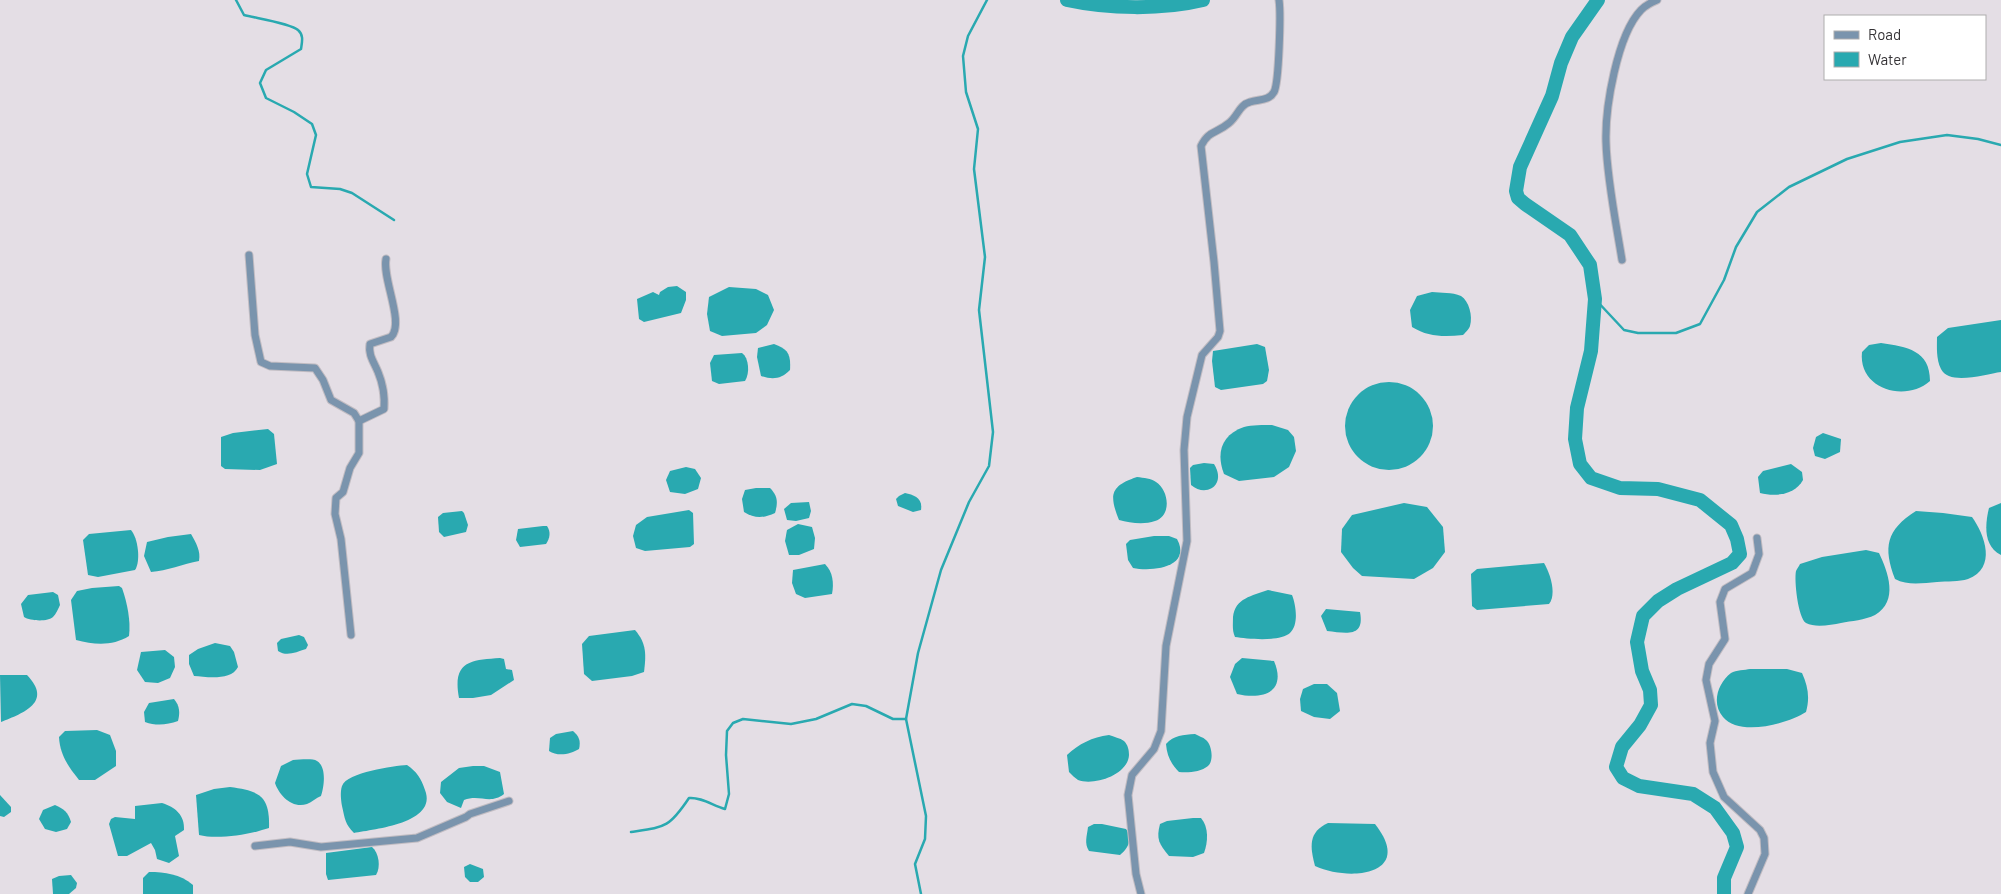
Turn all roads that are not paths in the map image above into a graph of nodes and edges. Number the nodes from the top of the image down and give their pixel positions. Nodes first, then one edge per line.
1 (1657, 0) edge
2 (1280, 1) edge
3 (249, 255) dead end
4 (386, 259) dead end
5 (1622, 260) dead end
6 (359, 421) junction
7 (1756, 538) dead end
8 (351, 635) dead end
9 (508, 801) dead end
10 (255, 846) dead end
11 (1141, 894) edge
12 (1748, 894) edge

1 - 5 street
2 - 11 street
3 - 6 street
4 - 6 street
6 - 8 street
7 - 12 street
9 - 10 street

